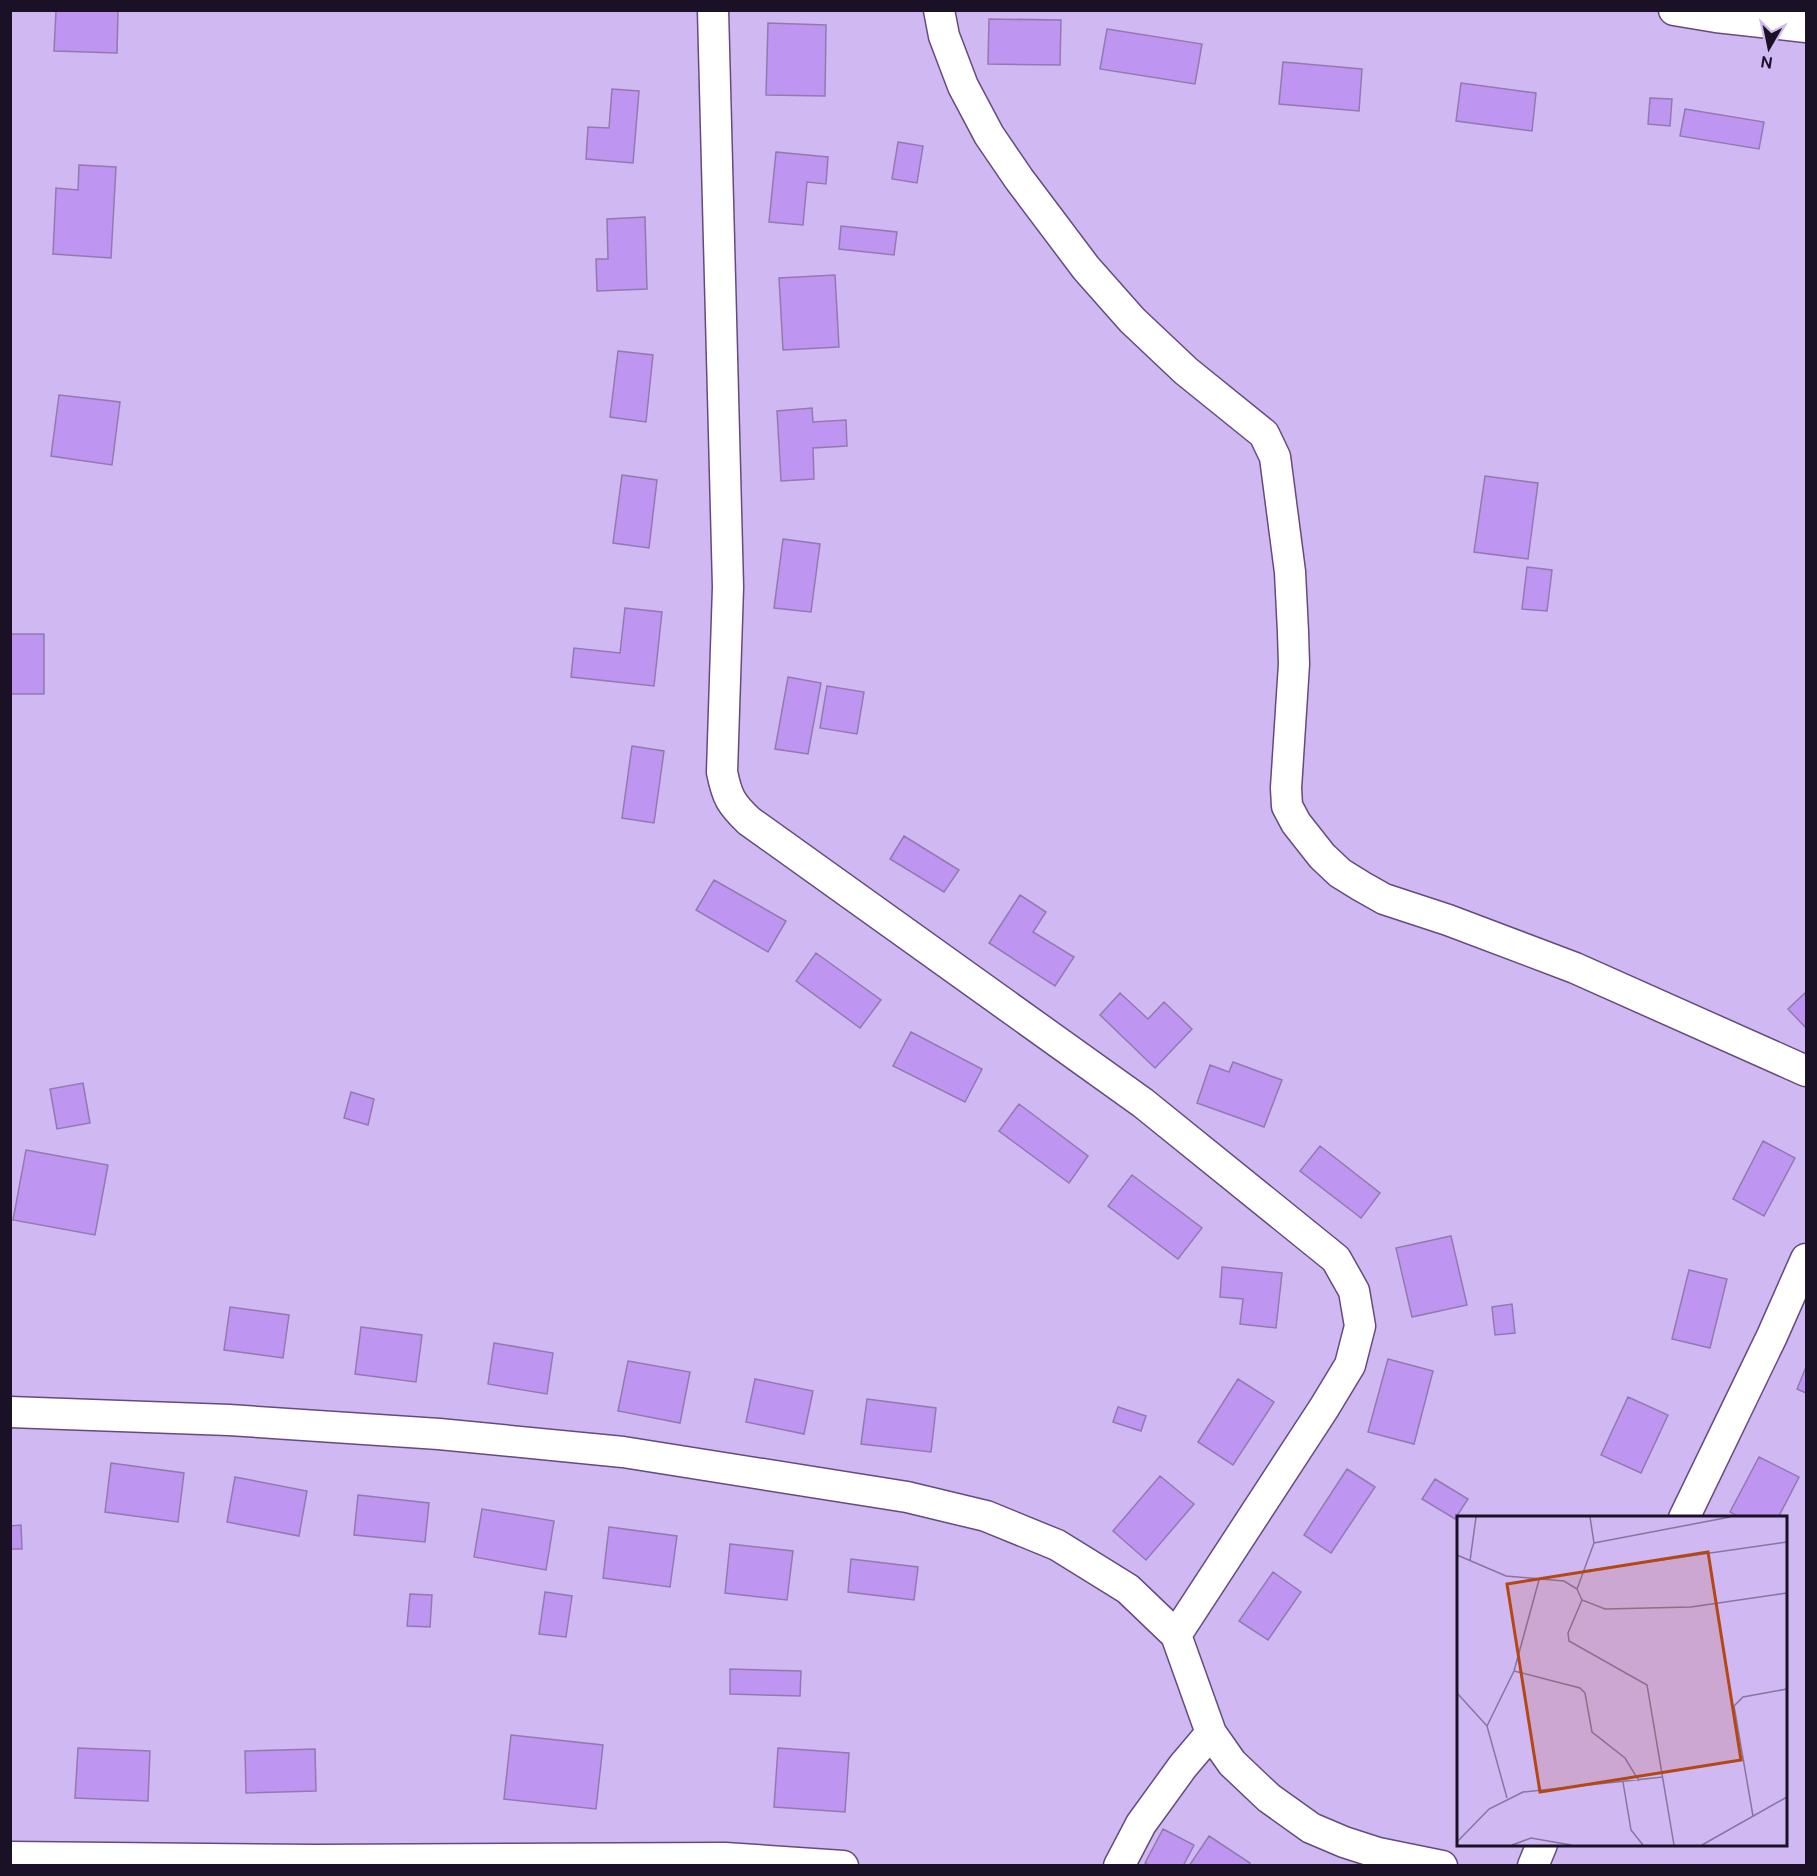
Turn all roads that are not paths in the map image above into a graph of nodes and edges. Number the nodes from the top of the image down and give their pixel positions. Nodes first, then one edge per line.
1 (713, 10) edge
2 (939, 10) edge
3 (1674, 10) edge
4 (1806, 27) edge
5 (1806, 1071) edge
6 (1806, 1259) edge
7 (10, 1412) edge
8 (1685, 1516) edge
9 (1176, 1635) junction
10 (1211, 1733) junction
11 (1542, 1846) edge
12 (10, 1857) edge
13 (843, 1866) edge
14 (1119, 1866) edge
15 (1442, 1866) edge
16 (1533, 1866) edge

1 - 9 street
2 - 5 street
3 - 4 street
6 - 8 street
7 - 9 street
9 - 10 street
10 - 14 street
10 - 15 street
11 - 16 street
12 - 13 street

